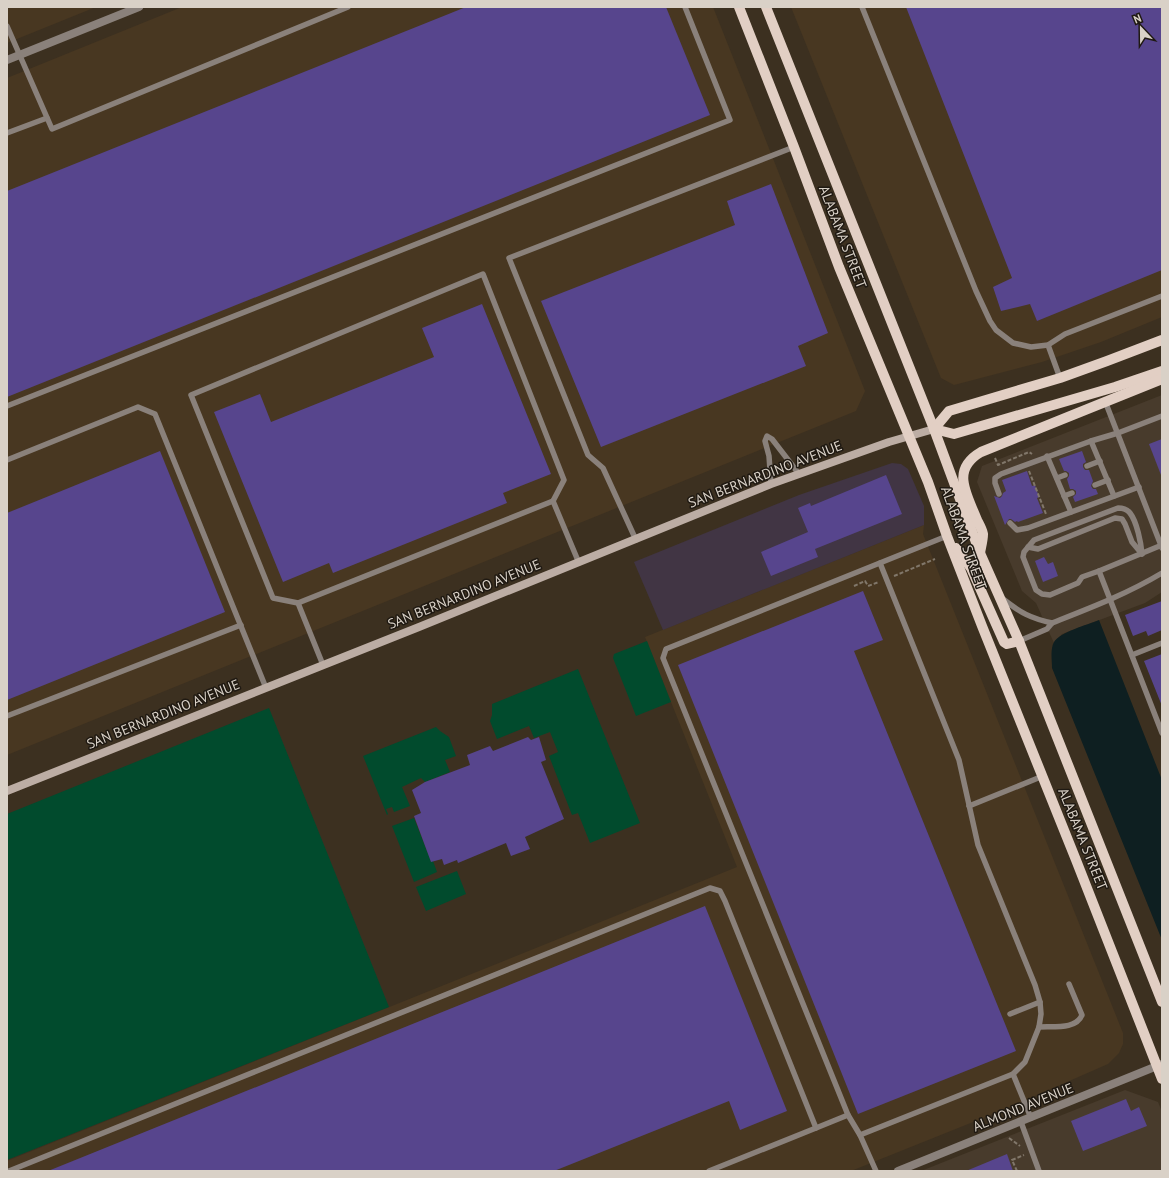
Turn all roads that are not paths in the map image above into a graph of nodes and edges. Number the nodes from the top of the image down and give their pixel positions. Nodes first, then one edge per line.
1 (139, 7) edge
2 (348, 7) edge
3 (685, 7) edge
4 (739, 7) edge
5 (766, 7) edge
6 (862, 7) edge
7 (7, 26) edge
8 (19, 55) junction
9 (7, 60) edge
10 (47, 118) junction
11 (7, 134) edge
12 (794, 148) junction
13 (1162, 296) edge
14 (1162, 340) edge
15 (1048, 345) junction
16 (1162, 371) edge
17 (1060, 378) junction
18 (1162, 379) edge
19 (1105, 401) junction
20 (7, 406) edge
21 (1162, 416) edge
22 (934, 429) junction
23 (1118, 433) junction
24 (908, 436) junction
25 (1091, 441) junction
26 (1047, 456) junction
27 (7, 460) edge
28 (1100, 461) junction
29 (1087, 466) dead end
30 (799, 474) junction
31 (1065, 475) dead end
32 (1056, 478) junction
33 (1108, 480) junction
34 (771, 484) junction
35 (1095, 485) dead end
36 (1139, 487) junction
37 (1072, 493) dead end
38 (999, 494) dead end
39 (1064, 496) junction
40 (1114, 496) junction
41 (553, 501) junction
42 (1070, 512) junction
43 (1010, 523) dead end
44 (947, 536) junction
45 (636, 540) junction
46 (1162, 546) edge
47 (1028, 547) junction
48 (980, 553) junction
49 (1142, 554) junction
50 (578, 562) junction
51 (880, 563) junction
52 (1099, 571) junction
53 (1162, 572) edge
54 (998, 596) junction
55 (1110, 600) junction
56 (298, 604) junction
57 (1052, 623) junction
58 (241, 625) junction
59 (1019, 641) junction
60 (1162, 643) edge
61 (1132, 655) junction
62 (323, 665) junction
63 (266, 688) junction
64 (7, 716) edge
65 (1162, 733) edge
66 (1043, 776) junction
67 (7, 791) edge
68 (969, 806) junction
69 (1069, 984) dead end
70 (1040, 1002) junction
71 (1162, 1002) edge
72 (1010, 1014) dead end
73 (1039, 1027) junction
74 (1159, 1065) edge
75 (1013, 1074) junction
76 (1162, 1079) edge
77 (848, 1115) junction
78 (1031, 1118) junction
79 (1021, 1122) junction
80 (816, 1128) junction
81 (860, 1134) junction
82 (9, 1171) edge
83 (709, 1171) edge
84 (876, 1171) edge
85 (898, 1171) edge
86 (1039, 1171) edge

1 - 8 street
2 - 10 lane
3 - 20 lane
4 - 12 main road, ALABAMA STREET
5 - 22 main road, ALABAMA STREET
6 - 15 lane
7 - 8 lane
8 - 9 street
8 - 10 lane
10 - 11 lane
12 - 24 main road, ALABAMA STREET
12 - 45 lane
13 - 15 lane
14 - 17 main road
15 - 17 lane
16 - 22 main road, SAN BERNARDINO AVENUE
17 - 22 main road
18 - 19 main road
19 - 23 lane
19 - 48 main road
21 - 23 lane
22 - 24 main road, SAN BERNARDINO AVENUE
22 - 48 main road, ALABAMA STREET
23 - 25 lane
23 - 36 lane
24 - 30 main road, SAN BERNARDINO AVENUE
24 - 44 main road, ALABAMA STREET
25 - 26 lane
25 - 28 lane
26 - 32 lane
26 - 38 lane
27 - 58 lane
28 - 29 lane
28 - 33 lane
30 - 34 main road, SAN BERNARDINO AVENUE
30 - 34 lane
31 - 32 lane
32 - 39 lane
33 - 35 lane
33 - 40 lane
34 - 45 main road, SAN BERNARDINO AVENUE
36 - 40 lane
36 - 46 lane
37 - 39 lane
39 - 42 lane
40 - 42 lane
41 - 50 lane
41 - 56 lane
41 - 56 lane
42 - 43 lane
44 - 51 lane
44 - 59 main road
44 - 66 main road, ALABAMA STREET
45 - 50 main road, SAN BERNARDINO AVENUE
46 - 49 lane
47 - 49 lane
47 - 49 lane
47 - 52 lane
48 - 54 main road, ALABAMA STREET
49 - 52 lane
50 - 62 main road, SAN BERNARDINO AVENUE
51 - 68 lane
51 - 77 lane
52 - 55 lane
53 - 55 lane
54 - 57 lane
54 - 59 main road, ALABAMA STREET
55 - 57 lane
55 - 61 lane
56 - 62 lane
57 - 59 lane
58 - 63 lane
58 - 64 lane
59 - 71 main road, ALABAMA STREET
60 - 61 lane
61 - 65 lane
62 - 63 main road, SAN BERNARDINO AVENUE
63 - 67 main road, SAN BERNARDINO AVENUE
66 - 68 lane
66 - 74 main road, ALABAMA STREET
68 - 70 lane
69 - 73 lane
70 - 72 lane
70 - 73 lane
73 - 75 lane
74 - 76 main road, ALABAMA STREET
74 - 78 street, ALMOND AVENUE
75 - 78 lane
75 - 81 lane
77 - 80 lane
77 - 81 lane
78 - 79 street, ALMOND AVENUE
79 - 85 street, ALMOND AVENUE
79 - 86 lane
80 - 82 lane
80 - 83 lane
81 - 84 lane

